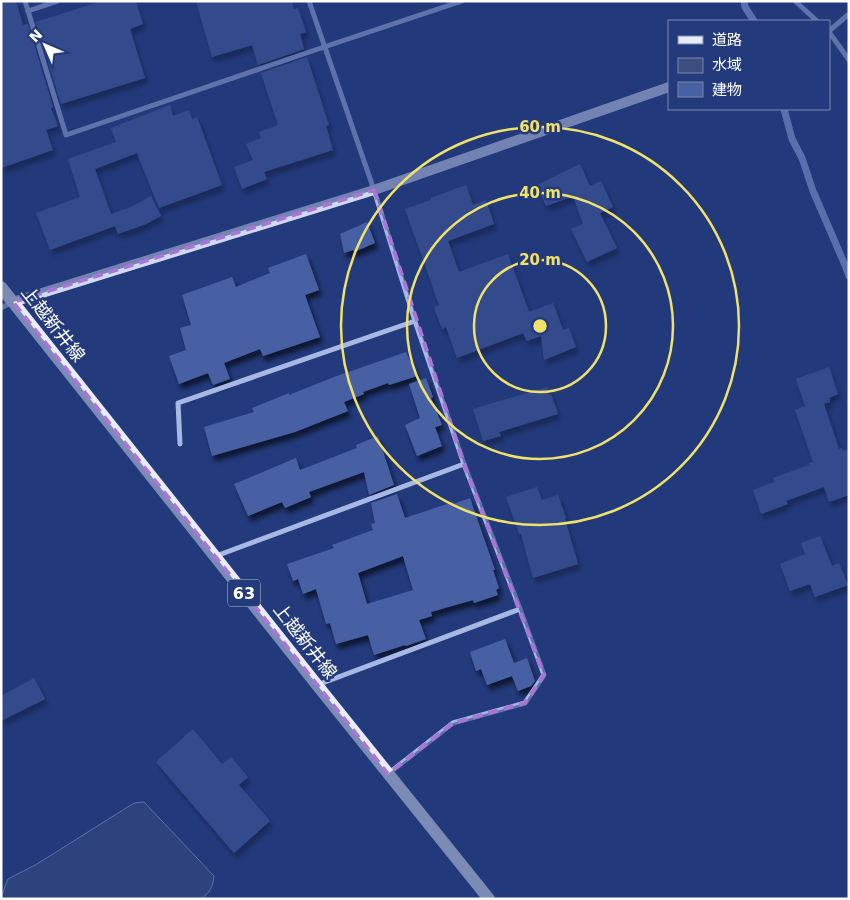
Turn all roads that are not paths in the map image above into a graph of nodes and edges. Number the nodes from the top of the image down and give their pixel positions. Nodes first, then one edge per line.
1 (25, 1) edge
2 (58, 1) edge
3 (309, 1) edge
4 (462, 1) edge
5 (795, 1) edge
6 (28, 11) junction
7 (849, 14) edge
8 (816, 20) edge
9 (830, 31) edge
10 (830, 33) edge
11 (324, 47) junction
12 (849, 60) edge
13 (668, 87) edge
14 (374, 190) junction
15 (1, 288) edge
16 (7, 305) edge
17 (415, 321) junction
18 (180, 444) dead end
19 (464, 464) junction
20 (215, 557) junction
21 (520, 609) junction
22 (317, 685) junction
23 (388, 774) junction
24 (488, 899) edge

1 - 6 street
2 - 6 street
3 - 11 street
4 - 11 street
5 - 8 street
6 - 11 street
7 - 9 street
10 - 12 street
11 - 14 street
13 - 14 street
14 - 16 street
14 - 17 street
15 - 16 main road, 上越新井線 / 63
16 - 20 main road, 上越新井線 / 63
17 - 18 street
17 - 19 street
19 - 20 street
19 - 21 street
20 - 22 main road, 上越新井線 / 63
21 - 22 street
21 - 23 street
22 - 23 main road, 上越新井線 / 63
23 - 24 main road, 上越新井線 / 63

